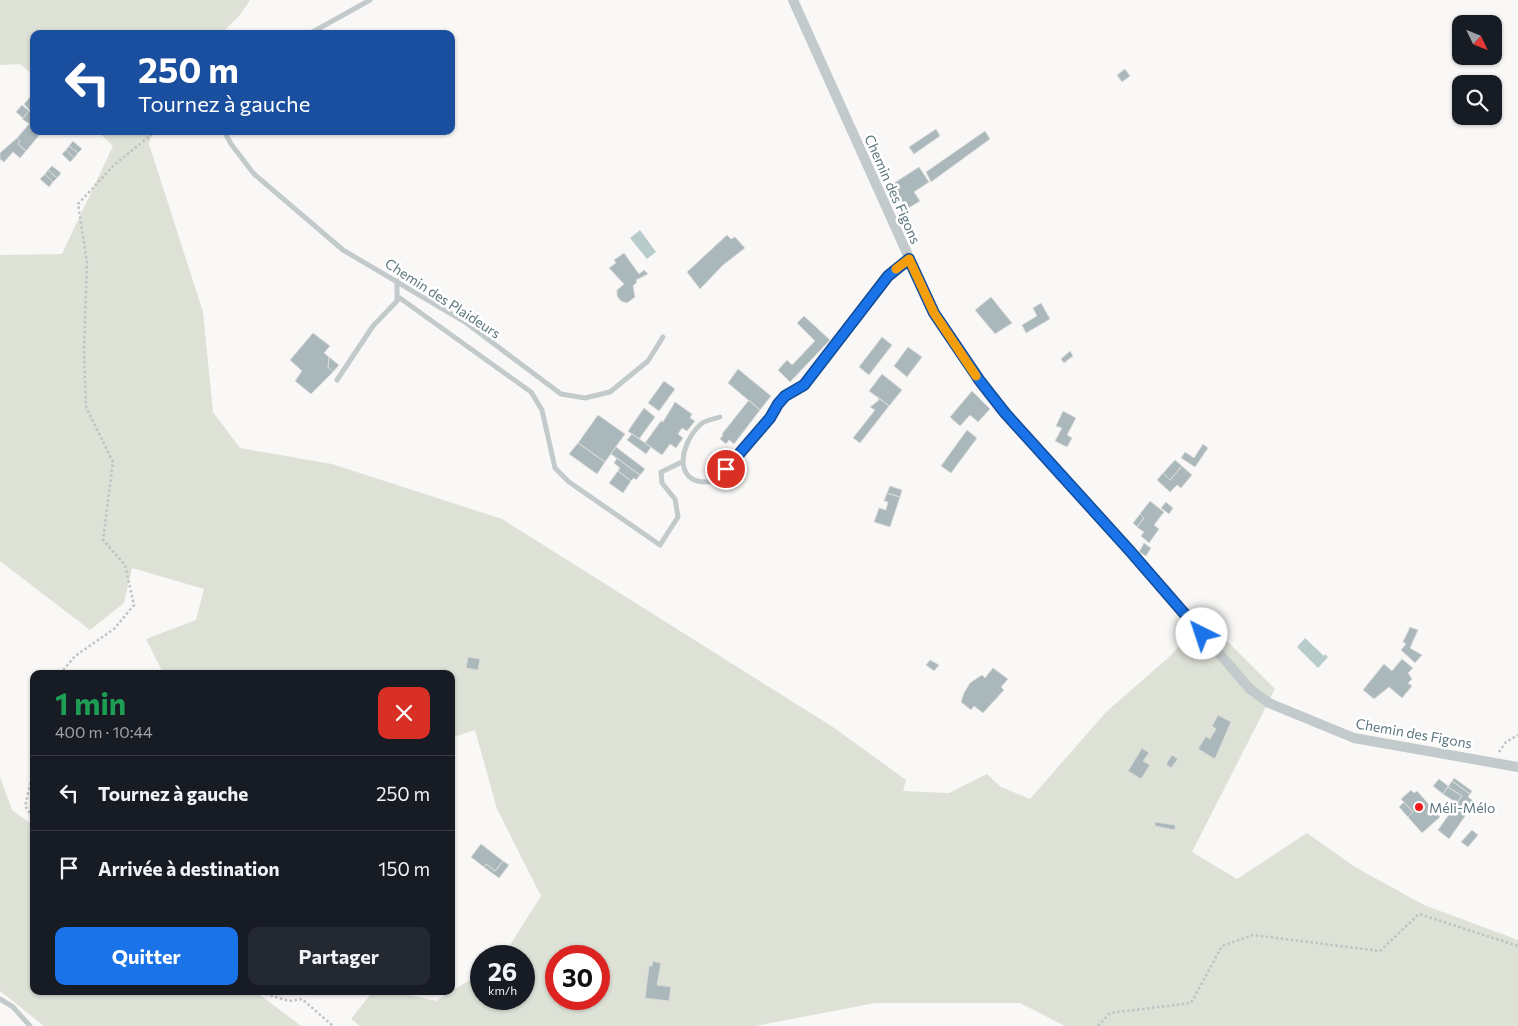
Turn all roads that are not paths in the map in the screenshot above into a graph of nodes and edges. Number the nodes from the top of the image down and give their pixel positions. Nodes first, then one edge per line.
1 (370, 0) edge
2 (793, 0) edge
3 (316, 30) edge
4 (226, 135) edge
5 (909, 259) junction
6 (397, 281) junction
7 (397, 296) junction
8 (663, 337) dead end
9 (337, 380) dead end
10 (720, 417) dead end
11 (682, 462) junction
12 (1518, 766) edge
13 (0, 999) edge
14 (30, 1026) edge

1 - 3 lane
2 - 5 street, Chemin des Figons
4 - 6 lane, Chemin des Plaideurs
5 - 11 lane
5 - 12 street, Chemin des Figons
6 - 7 lane
6 - 8 lane, Chemin des Plaideurs
7 - 9 lane
7 - 11 lane
10 - 11 lane
13 - 14 lane

